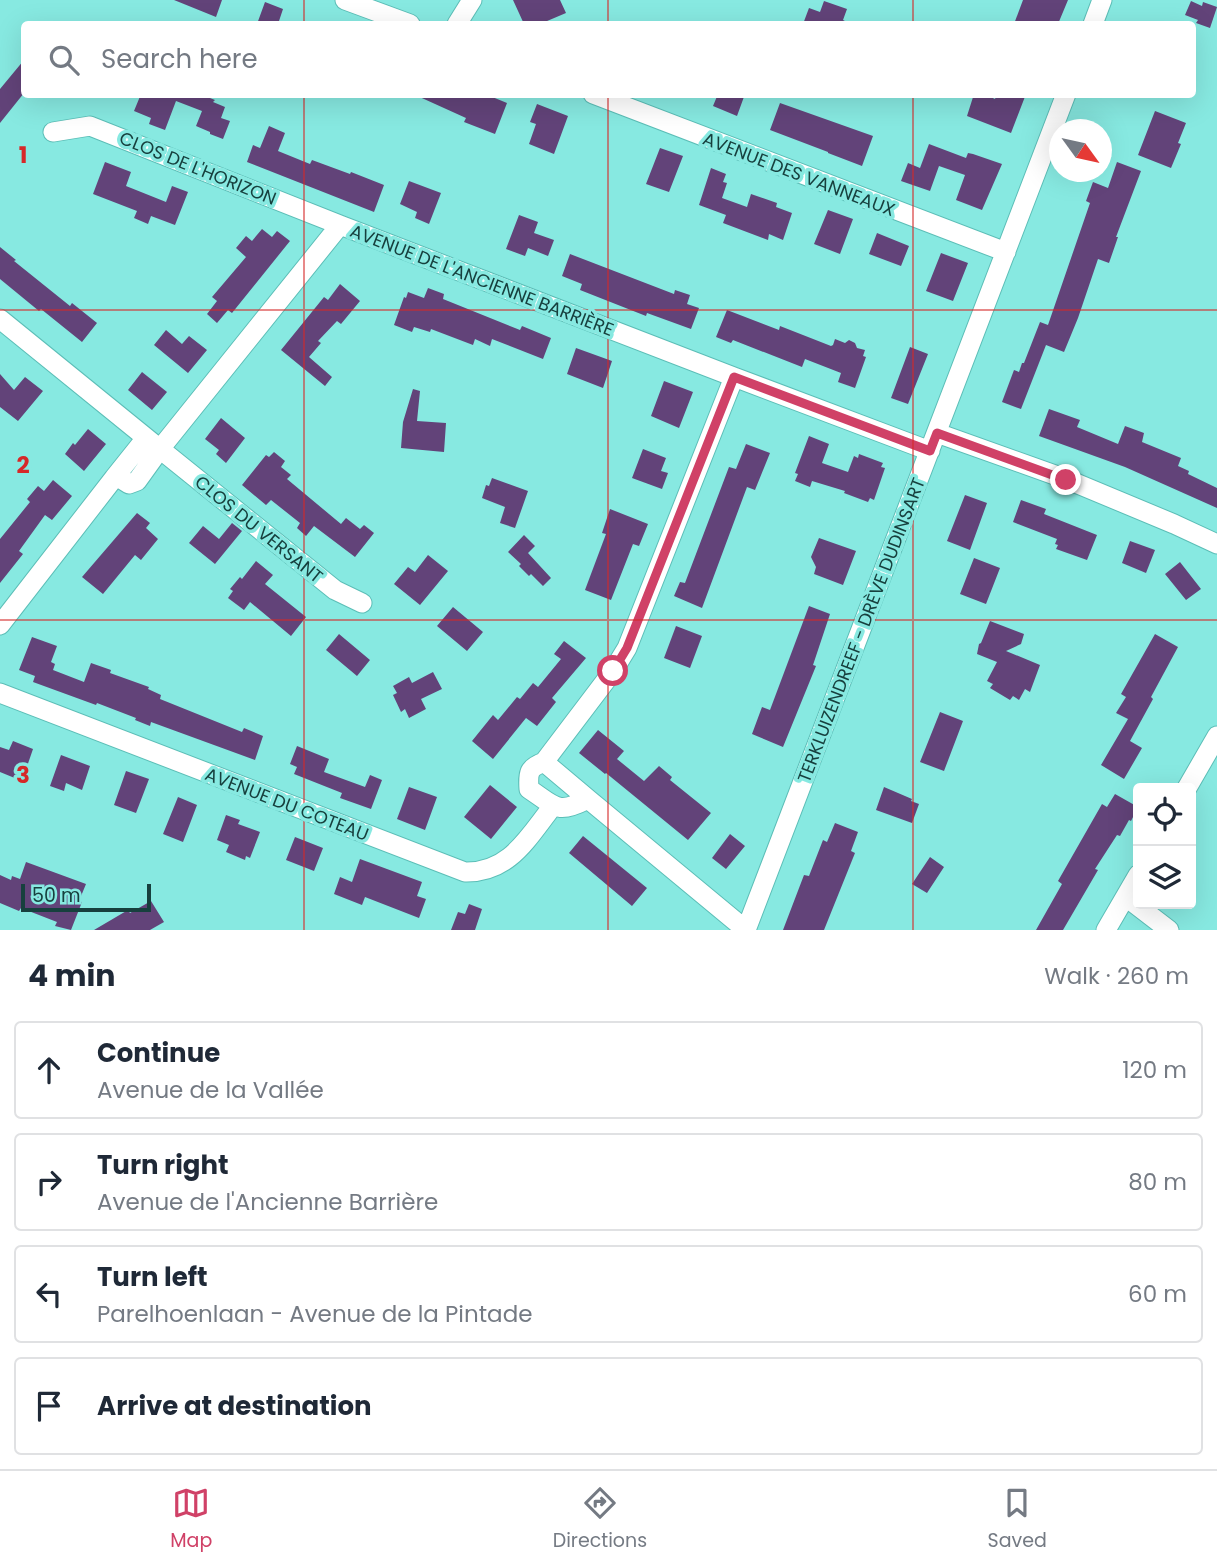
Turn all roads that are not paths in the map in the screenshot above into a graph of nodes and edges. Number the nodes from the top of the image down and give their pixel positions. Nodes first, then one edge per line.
1 (345, 0) edge
2 (472, 0) edge
3 (1102, 0) edge
4 (402, 21) edge
5 (459, 21) edge
6 (1094, 21) edge
7 (603, 98) edge
8 (1064, 98) edge
9 (53, 132) dead end
10 (340, 225) junction
11 (1006, 252) junction
12 (0, 318) edge
13 (734, 377) junction
14 (933, 442) junction
15 (153, 444) junction
16 (1217, 544) edge
17 (362, 603) dead end
18 (0, 625) edge
19 (0, 694) edge
20 (1217, 736) edge
21 (544, 762) junction
22 (1190, 783) edge
23 (589, 799) junction
24 (553, 806) junction
25 (1133, 884) edge
26 (1126, 897) junction
27 (746, 930) edge
28 (1106, 930) edge
29 (1169, 930) edge

1 - 4 street
2 - 5 street
3 - 6 street
7 - 11 street, AVENUE DES VANNEAUX
8 - 11 street, TERKLUIZENDREEF - DRÈVE DUDINSART
9 - 10 street, CLOS DE L'HORIZON
10 - 13 street, AVENUE DE L'ANCIENNE BARRIÈRE
10 - 15 street, AVENUE DE L'ANCIENNE BARRIÈRE
11 - 14 street, TERKLUIZENDREEF - DRÈVE DUDINSART
12 - 15 street
13 - 14 street, AVENUE DE L'ANCIENNE BARRIÈRE
13 - 21 street
14 - 16 street, AVENUE DE L'ANCIENNE BARRIÈRE
14 - 27 street, TERKLUIZENDREEF - DRÈVE DUDINSART
15 - 17 street, CLOS DU VERSANT
15 - 18 street
19 - 24 street, AVENUE DU COTEAU
20 - 22 street
21 - 23 street
21 - 24 street
23 - 24 street
23 - 27 street
25 - 26 street
26 - 28 street
26 - 29 street

